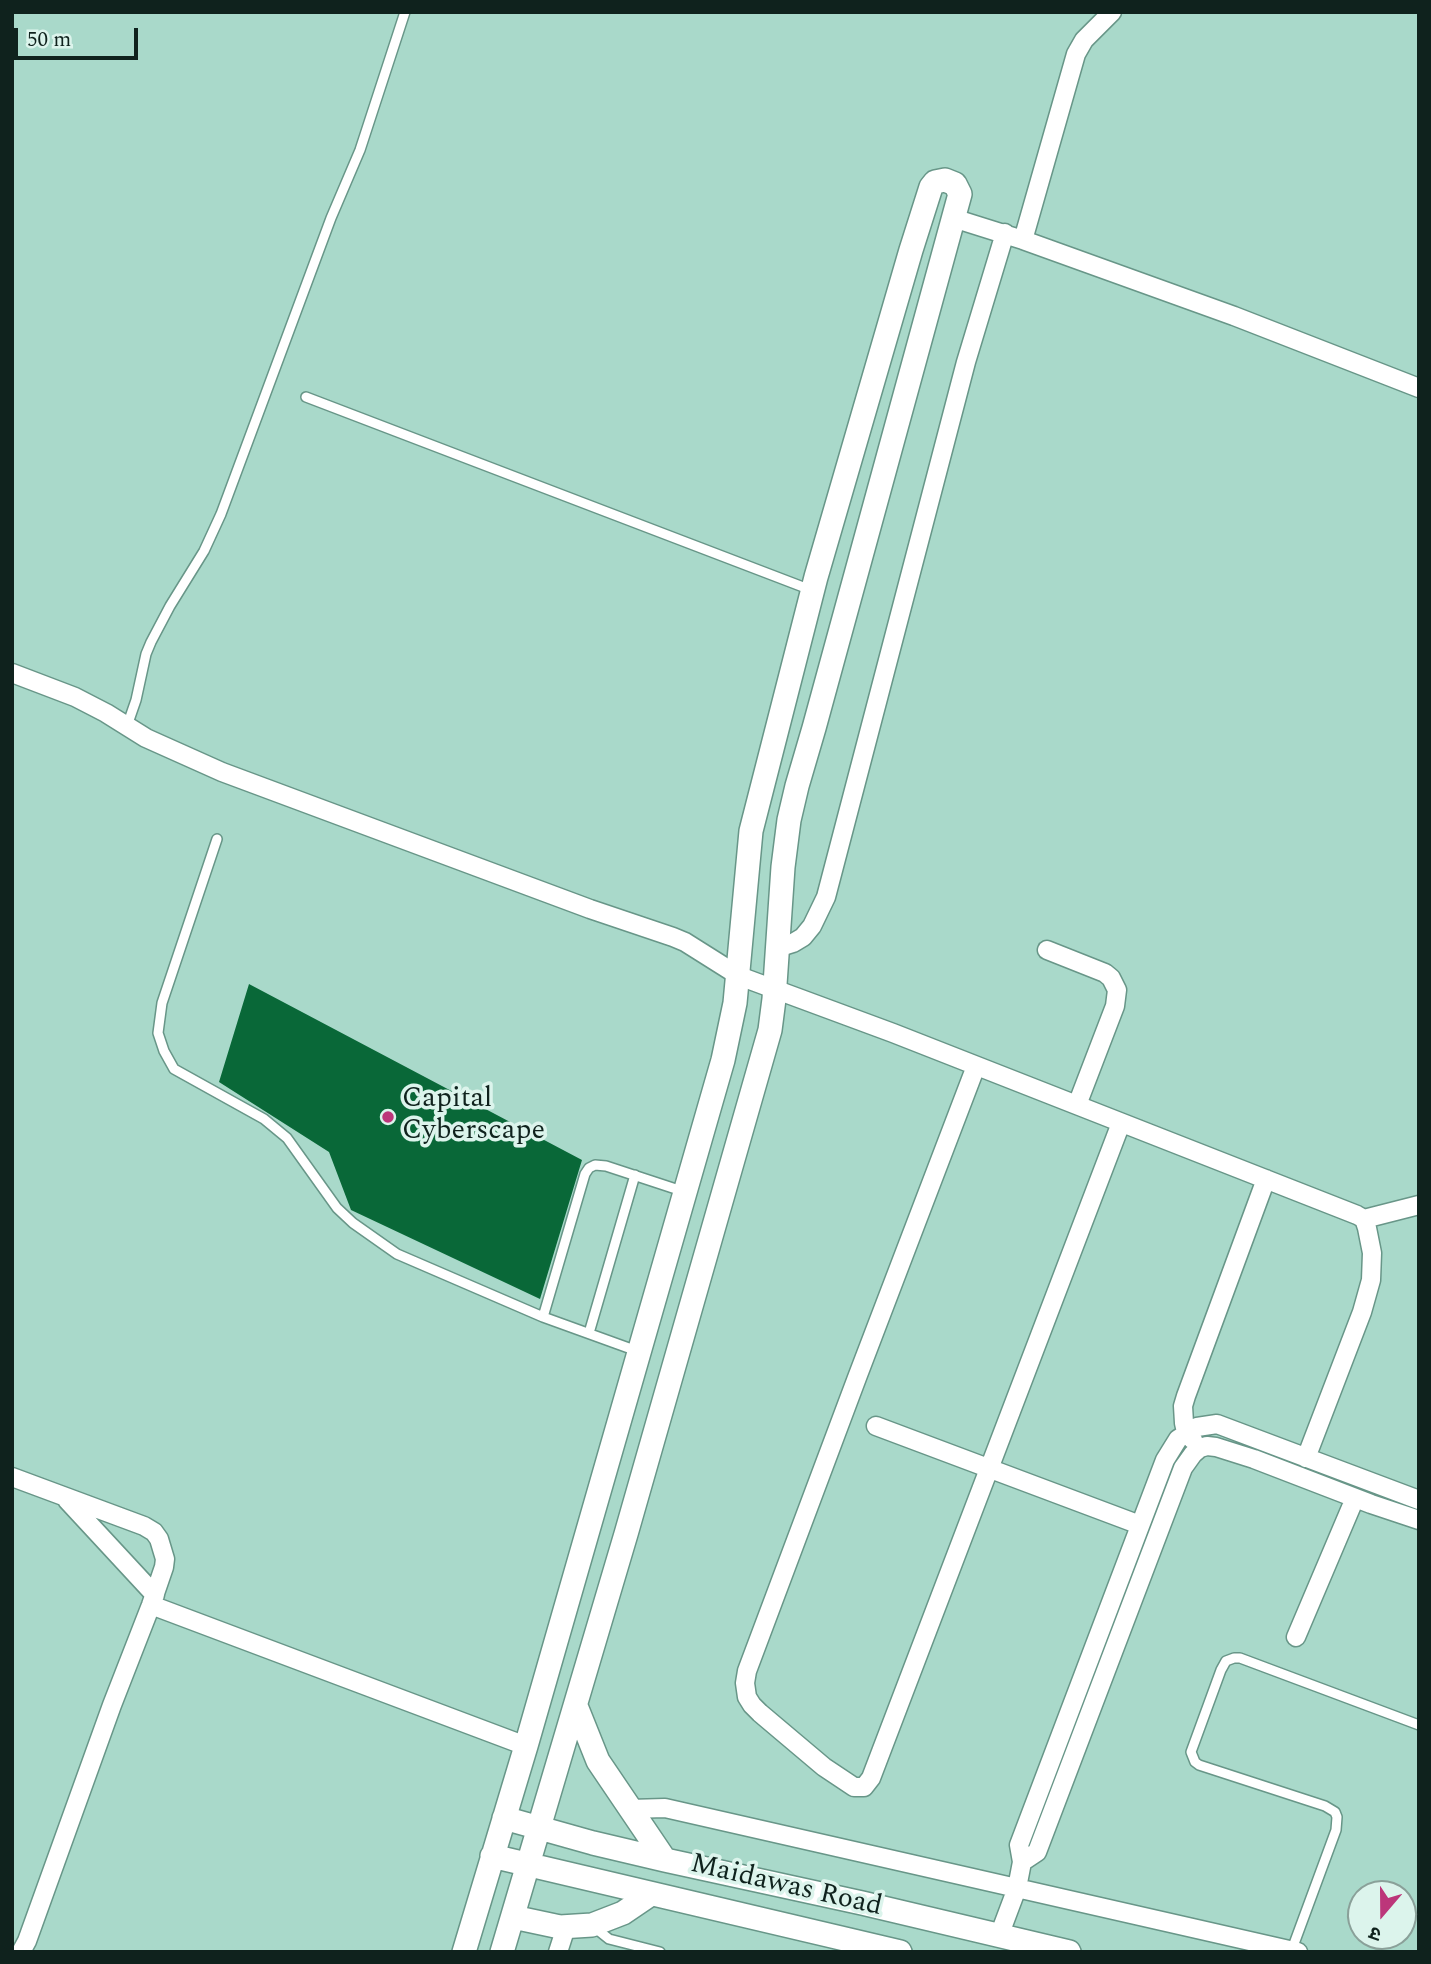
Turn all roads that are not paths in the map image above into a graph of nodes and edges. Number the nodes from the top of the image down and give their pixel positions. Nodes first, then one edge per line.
1 (405, 12) edge
2 (1112, 12) edge
3 (953, 218) junction
4 (1005, 233) junction
5 (1023, 240) junction
6 (1419, 388) edge
7 (306, 397) dead end
8 (812, 591) junction
9 (12, 673) edge
10 (127, 726) junction
11 (218, 838) dead end
12 (777, 948) junction
13 (1047, 950) dead end
14 (739, 976) junction
15 (775, 990) junction
16 (976, 1066) junction
17 (1077, 1105) junction
18 (1121, 1123) junction
19 (635, 1175) junction
20 (1266, 1180) junction
21 (685, 1192) junction
22 (1419, 1205) edge
23 (1364, 1219) junction
24 (543, 1317) junction
25 (589, 1333) junction
26 (639, 1351) junction
27 (876, 1426) dead end
28 (1186, 1432) junction
29 (1200, 1448) junction
30 (1306, 1458) junction
31 (989, 1470) junction
32 (12, 1477) edge
33 (63, 1496) junction
34 (1356, 1498) junction
35 (1419, 1500) edge
36 (1419, 1520) edge
37 (1140, 1525) junction
38 (153, 1600) junction
39 (1297, 1637) dead end
40 (576, 1706) junction
41 (1419, 1725) edge
42 (526, 1746) junction
43 (630, 1809) junction
44 (503, 1818) junction
45 (540, 1828) junction
46 (492, 1856) junction
47 (665, 1860) junction
48 (1022, 1861) junction
49 (528, 1865) junction
50 (1017, 1888) junction
51 (651, 1894) junction
52 (513, 1917) junction
53 (592, 1925) junction
54 (566, 1927) junction
55 (999, 1936) junction
56 (1293, 1951) edge
57 (21, 1952) edge
58 (464, 1952) edge
59 (502, 1952) edge
60 (558, 1952) edge
61 (660, 1952) edge
62 (900, 1952) edge
63 (1069, 1952) edge

1 - 10 lane
2 - 5 street
3 - 4 street
3 - 8 street
3 - 12 street
4 - 5 street
4 - 12 street
5 - 6 street
7 - 8 lane
8 - 14 street
9 - 10 street
10 - 14 street
11 - 24 lane
12 - 15 street
13 - 17 street
14 - 15 street
14 - 21 street
15 - 16 street
15 - 40 street
16 - 17 street
16 - 31 street
17 - 18 street
18 - 20 street
18 - 31 street
19 - 21 lane
19 - 24 lane
19 - 25 lane
20 - 23 street
20 - 28 street
21 - 26 street
22 - 23 street
23 - 30 street
24 - 25 lane
25 - 26 lane
26 - 42 street
27 - 31 street
28 - 29 street
28 - 30 street
28 - 37 street
29 - 34 street
29 - 48 street
30 - 35 street
31 - 37 street
32 - 33 street
33 - 38 street
33 - 38 street
34 - 36 street
34 - 39 street
37 - 48 street
38 - 42 street
38 - 57 street
40 - 43 street
40 - 45 street
41 - 56 lane
42 - 44 street
43 - 47 street
43 - 50 street
44 - 45 street, Maidawas Road
44 - 46 street
45 - 47 street, Maidawas Road
45 - 49 street
46 - 49 street, Maidawas Road
46 - 58 street
47 - 55 street, Maidawas Road
48 - 50 street
49 - 51 street, Maidawas Road
49 - 52 street
50 - 55 street
50 - 56 street
51 - 53 street
51 - 62 street, Maidawas Road
52 - 54 street
52 - 59 street
53 - 54 street
53 - 61 lane
54 - 60 street
55 - 63 street, Maidawas Road

